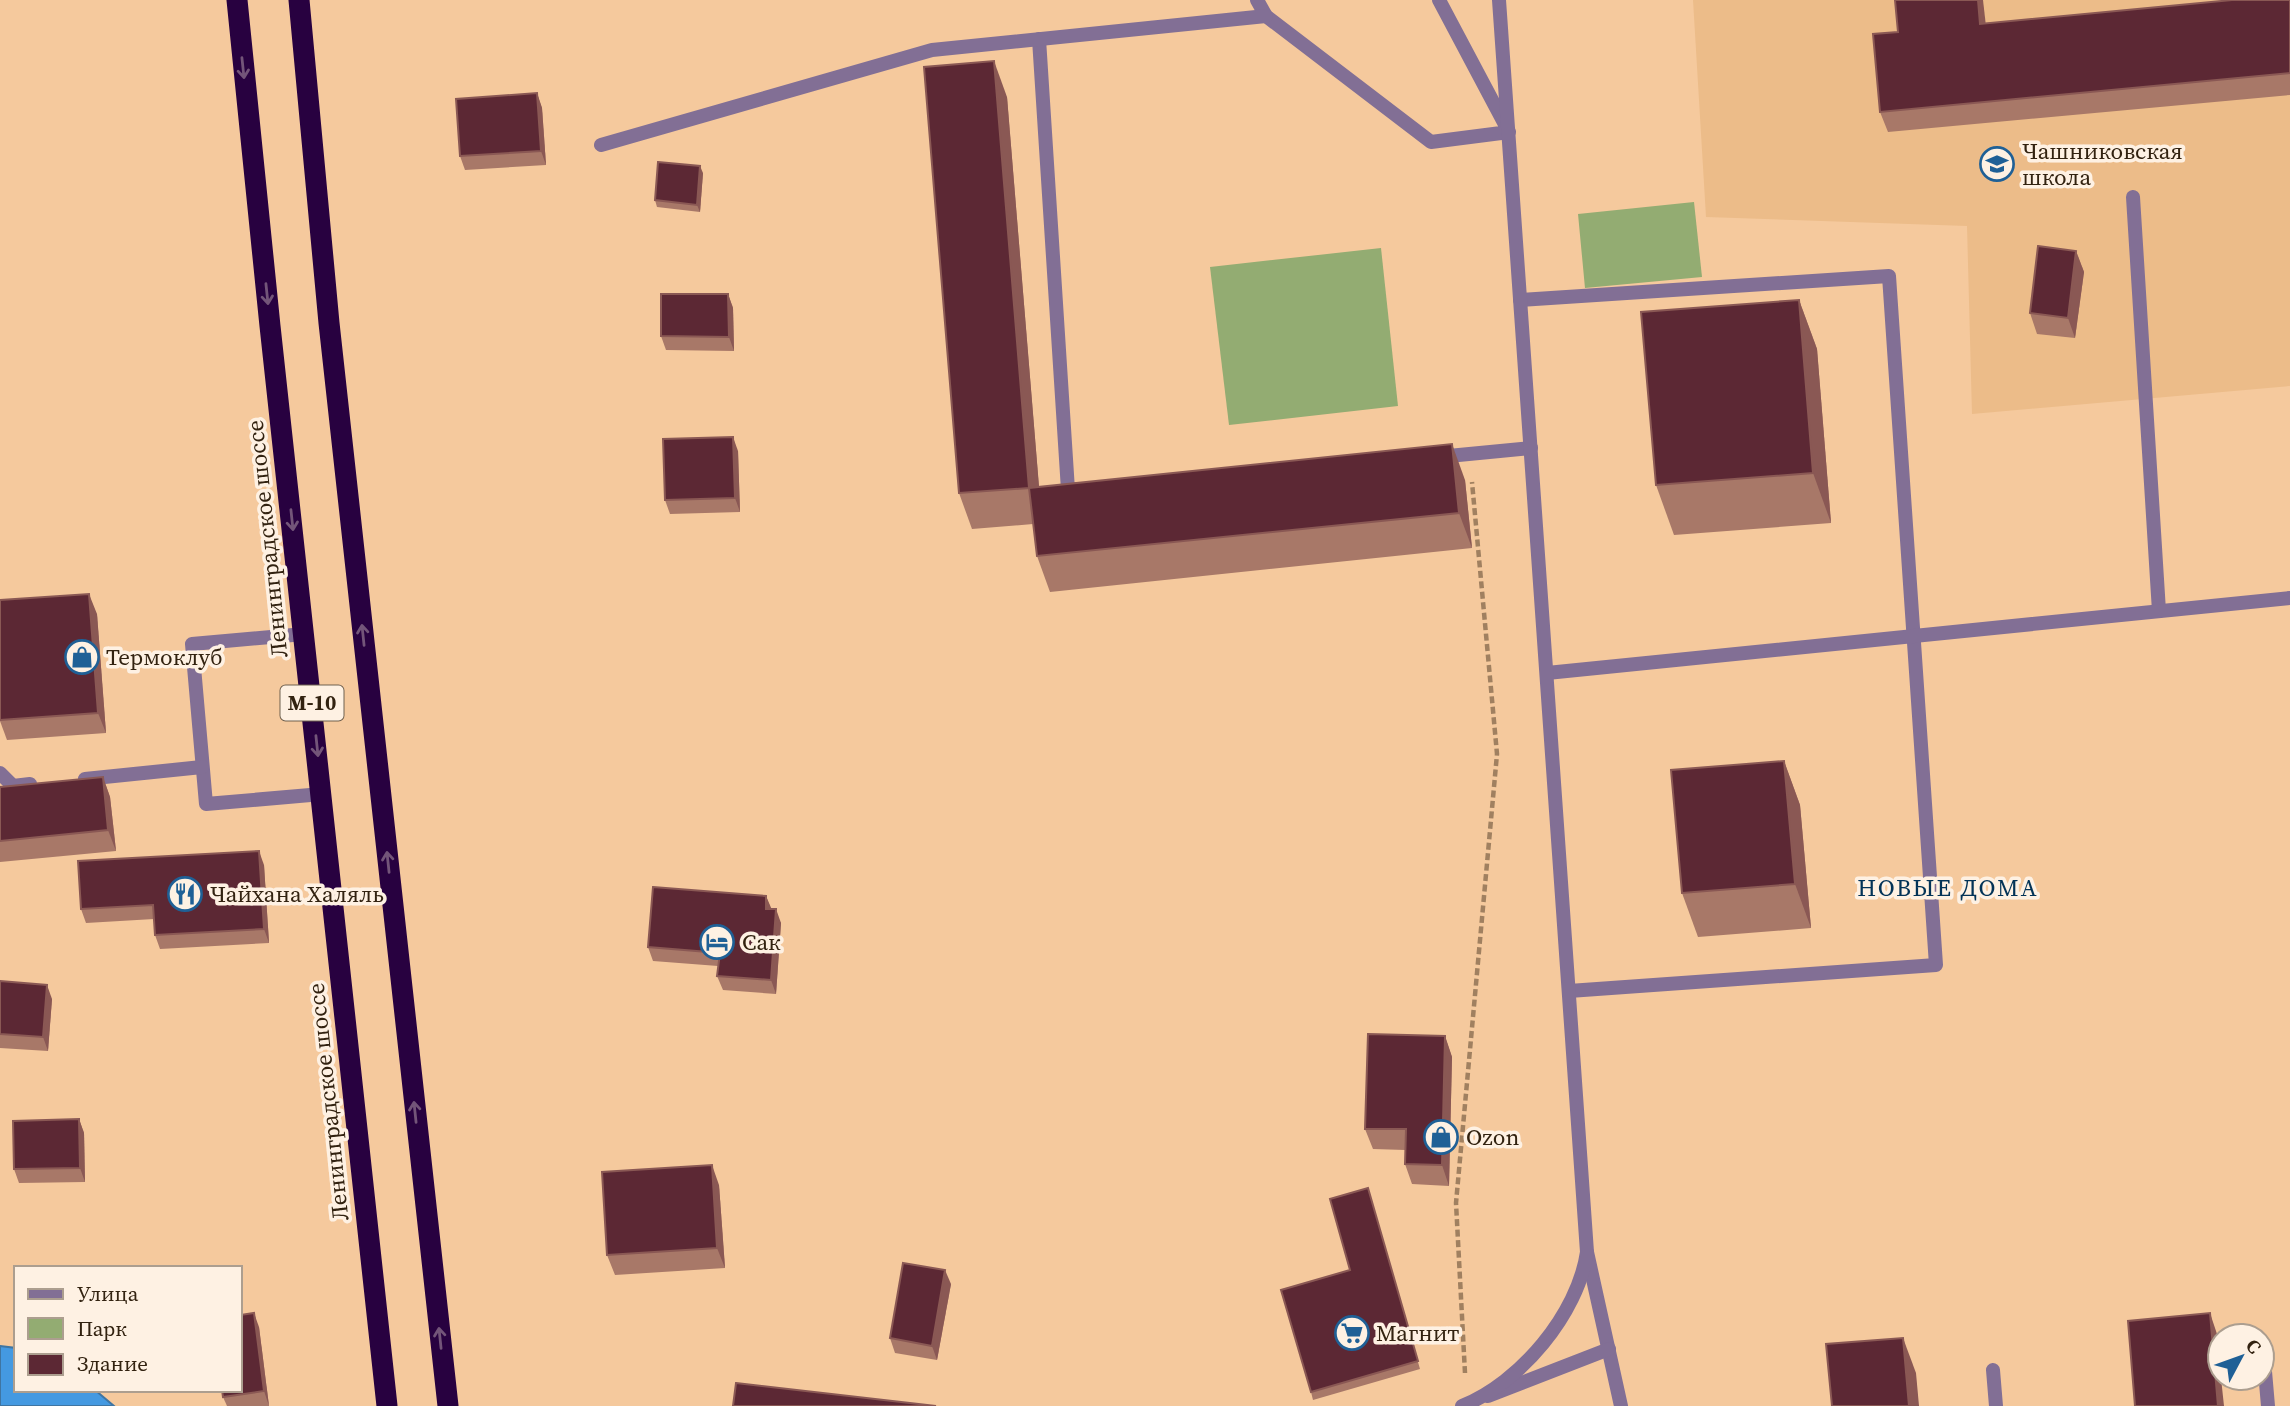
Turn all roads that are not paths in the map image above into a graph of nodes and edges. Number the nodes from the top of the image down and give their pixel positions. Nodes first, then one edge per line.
1 (237, 0) edge
2 (299, 0) edge
3 (1257, 0) edge
4 (1499, 0) edge
5 (1446, 3) edge
6 (1266, 16) junction
7 (1039, 39) junction
8 (1509, 132) junction
9 (601, 145) dead end
10 (2133, 197) dead end
11 (1520, 300) junction
12 (1531, 448) junction
13 (1428, 457) edge
14 (1096, 488) edge
15 (2290, 598) edge
16 (2159, 611) junction
17 (304, 634) junction
18 (1912, 636) junction
19 (1546, 673) junction
20 (202, 767) junction
21 (0, 773) edge
22 (68, 780) edge
23 (40, 783) edge
24 (322, 794) junction
25 (1569, 991) junction
26 (1587, 1252) junction
27 (1609, 1349) junction
28 (1993, 1370) dead end
29 (1465, 1405) edge
30 (387, 1406) edge
31 (448, 1406) edge
32 (1621, 1406) edge
33 (1996, 1406) edge

1 -> 17 highway, Ленинградское шоссе / М-10
31 -> 2 highway, М-10
3 - 6 street
4 - 8 street
5 - 8 street
6 - 7 street
6 - 8 street
7 - 9 street
7 - 14 street
8 - 11 street
10 - 16 street
11 - 12 street
11 - 18 street
12 - 13 street
12 - 19 street
15 - 16 street
16 - 18 street
17 - 20 street
17 -> 24 highway, Ленинградское шоссе / М-10
18 - 19 street
18 - 25 street
19 - 25 street
20 - 22 street
20 - 24 street
21 - 23 street
24 - 30 highway, Ленинградское шоссе / М-10
25 - 26 street
26 - 27 street
26 - 29 street
27 - 29 street
27 - 32 street
28 - 33 street

